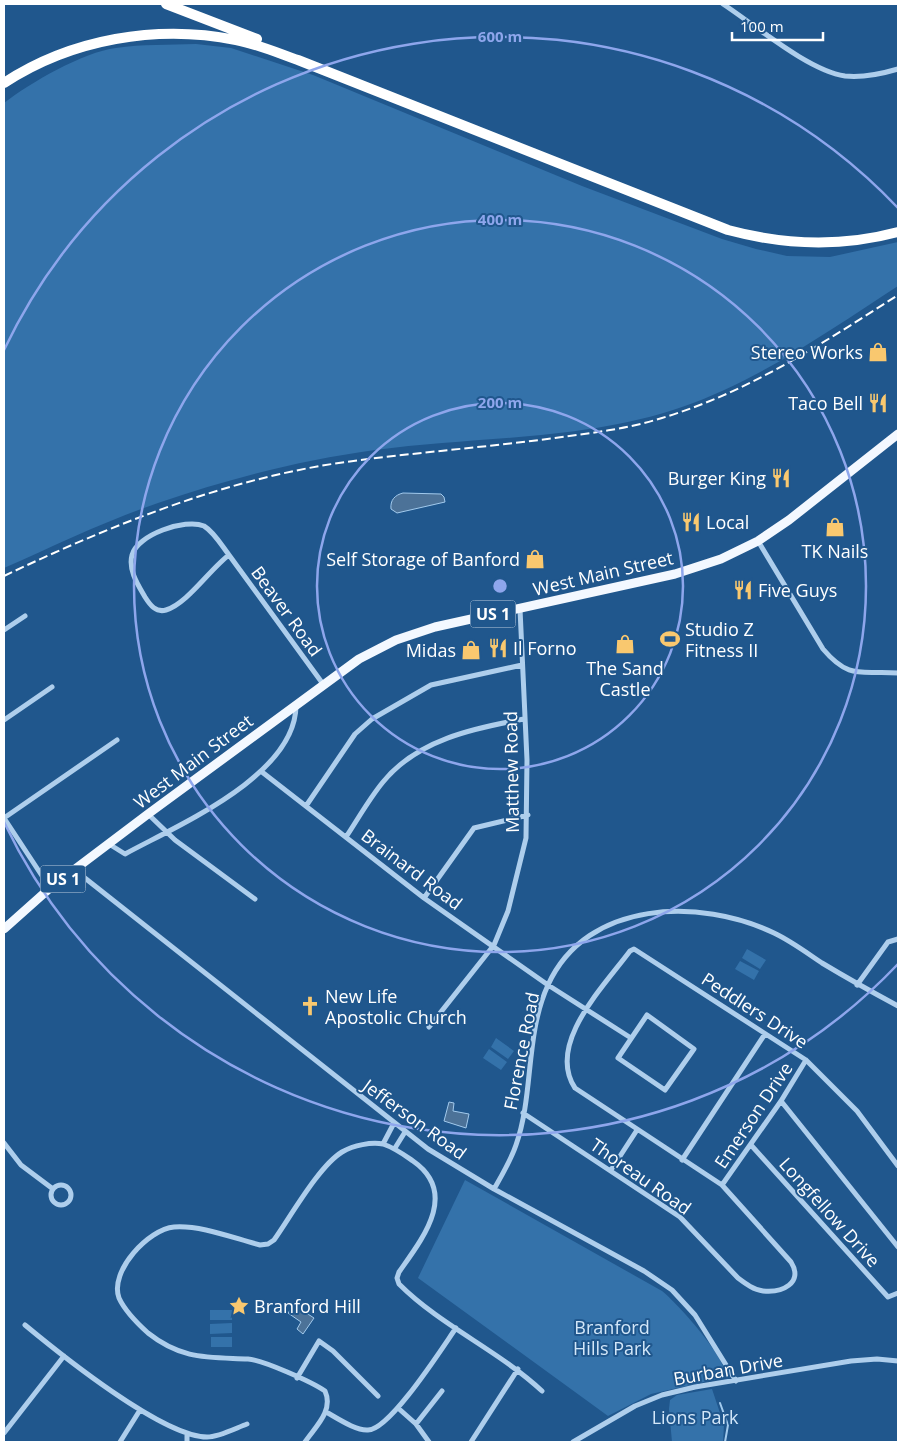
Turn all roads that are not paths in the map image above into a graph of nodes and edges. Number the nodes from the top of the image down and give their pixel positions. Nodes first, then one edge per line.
1 (166, 4) edge
2 (723, 4) edge
3 (898, 69) edge
4 (4, 83) edge
5 (898, 227) edge
6 (898, 232) edge
7 (898, 434) edge
8 (758, 540) junction
9 (229, 555) junction
10 (520, 609) junction
11 (25, 616) dead end
12 (4, 630) edge
13 (522, 665) junction
14 (898, 673) edge
15 (323, 684) junction
16 (52, 688) dead end
17 (296, 704) junction
18 (524, 719) junction
19 (4, 720) edge
20 (117, 740) dead end
21 (262, 772) junction
22 (306, 806) junction
23 (148, 814) junction
24 (528, 815) junction
25 (4, 818) edge
26 (166, 832) junction
27 (346, 837) junction
28 (109, 844) junction
29 (76, 871) junction
30 (50, 888) junction
31 (424, 898) junction
32 (255, 899) dead end
33 (4, 929) edge
34 (898, 939) edge
35 (494, 945) junction
36 (548, 984) junction
37 (857, 984) junction
38 (898, 1006) edge
39 (588, 1009) junction
40 (428, 1027) dead end
41 (765, 1034) junction
42 (631, 1038) junction
43 (806, 1060) junction
44 (781, 1101) junction
45 (523, 1113) junction
46 (394, 1123) junction
47 (637, 1130) junction
48 (405, 1132) junction
49 (4, 1143) edge
50 (383, 1144) junction
51 (751, 1145) junction
52 (395, 1148) junction
53 (682, 1160) junction
54 (898, 1166) edge
55 (611, 1170) junction
56 (722, 1185) junction
57 (53, 1189) junction
58 (494, 1189) junction
59 (898, 1247) edge
60 (791, 1262) joint
61 (898, 1293) edge
62 (25, 1325) dead end
63 (456, 1328) junction
64 (64, 1356) junction
65 (898, 1362) edge
66 (518, 1368) junction
67 (297, 1378) junction
68 (736, 1381) junction
69 (442, 1391) dead end
70 (542, 1391) dead end
71 (378, 1396) dead end
72 (398, 1408) junction
73 (140, 1410) junction
74 (326, 1412) junction
75 (247, 1424) dead end
76 (416, 1424) junction
77 (4, 1433) edge
78 (188, 1433) junction
79 (120, 1442) edge
80 (187, 1442) edge
81 (305, 1442) edge
82 (429, 1442) edge
83 (471, 1442) edge
84 (573, 1442) edge

1 - 5 highway
2 - 3 street
4 - 6 highway
7 - 8 main road, West Main Street / US 1
8 - 10 main road, West Main Street / US 1
8 - 14 street
9 - 9 street, Beaver Road
9 - 15 street, Beaver Road
10 - 13 street, Matthew Road
10 - 15 main road, West Main Street / US 1
11 - 12 street
13 - 18 street, Matthew Road
13 - 22 street
15 - 17 main road, West Main Street / US 1
16 - 19 street
17 - 21 street
17 - 23 main road, West Main Street / US 1
18 - 24 street, Matthew Road
18 - 27 street
20 - 25 street
21 - 22 street, Brainard Road
21 - 26 street
22 - 27 street, Brainard Road
23 - 26 street
23 - 28 main road, West Main Street / US 1
24 - 31 street
24 - 35 street, Matthew Road
25 - 30 street
26 - 28 street
26 - 32 street
27 - 31 street, Brainard Road
28 - 29 main road, West Main Street / US 1
29 - 30 main road, West Main Street / US 1
29 - 46 street, Jefferson Road
30 - 33 main road, West Main Street / US 1
31 - 35 street, Brainard Road
34 - 37 street
35 - 36 street, Brainard Road
35 - 40 street, Matthew Road
36 - 37 street, Florence Road
36 - 39 street
36 - 45 street, Florence Road
37 - 38 street, Florence Road
39 - 41 street, Peddlers Drive
39 - 42 street
39 - 47 street, Peddlers Drive
41 - 43 street, Peddlers Drive
41 - 53 street
42 - 42 street
43 - 44 street, Emerson Drive
43 - 54 street, Peddlers Drive
44 - 51 street, Emerson Drive
44 - 59 street
45 - 55 street, Thoreau Road
45 - 58 street, Florence Road
46 - 48 street, Jefferson Road
46 - 50 street
47 - 53 street, Peddlers Drive
47 - 55 street
48 - 52 street
48 - 58 street, Jefferson Road
49 - 57 street
50 - 52 street
50 - 67 street
51 - 56 street, Emerson Drive
51 - 61 street, Longfellow Drive
52 - 63 street
53 - 56 street, Peddlers Drive
55 - 60 street, Thoreau Road
56 - 60 street, Peddlers Drive
57 - 57 street
58 - 68 street, Jefferson Road
62 - 64 street
63 - 66 street
63 - 72 street
64 - 73 street
64 - 77 street
65 - 68 street, Burban Drive
66 - 70 street
66 - 83 street
67 - 71 street
67 - 74 street
68 - 84 street, Burban Drive
69 - 76 street
72 - 74 street
72 - 76 street
73 - 78 street
73 - 79 street
74 - 81 street
75 - 78 street
76 - 82 street
78 - 80 street

